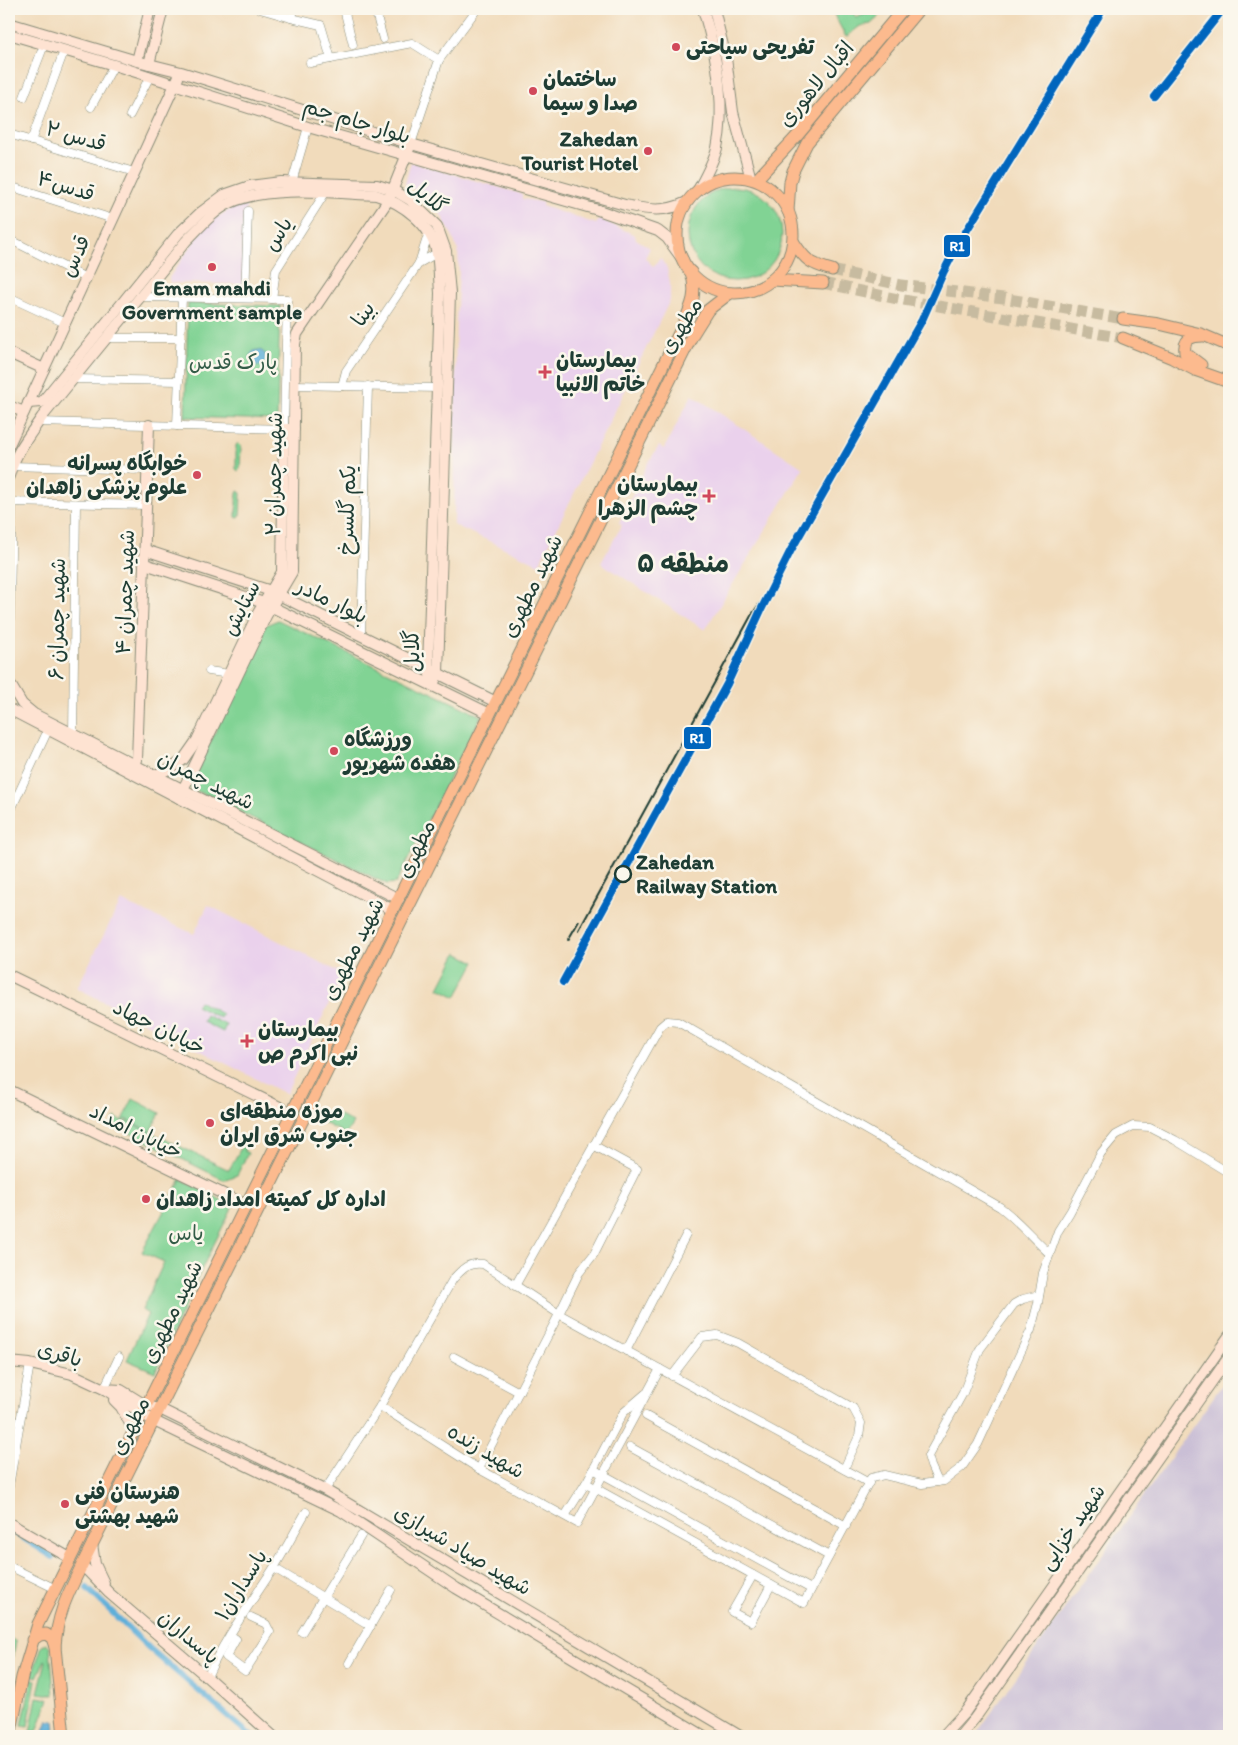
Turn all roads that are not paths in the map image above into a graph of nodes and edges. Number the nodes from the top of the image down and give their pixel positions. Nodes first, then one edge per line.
1 (150, 9) edge
2 (163, 9) edge
3 (260, 9) edge
4 (294, 9) edge
5 (344, 9) edge
6 (375, 9) edge
7 (477, 9) edge
8 (703, 9) edge
9 (714, 9) edge
10 (903, 9) edge
11 (919, 9) edge
12 (291, 18) junction
13 (10, 24) edge
14 (9, 35) edge
15 (383, 39) dead end
16 (44, 45) junction
17 (353, 45) dead end
18 (64, 51) junction
19 (331, 59) junction
20 (440, 60) junction
21 (137, 62) junction
22 (310, 63) dead end
23 (149, 64) junction
24 (114, 65) junction
25 (181, 72) junction
26 (150, 76) junction
27 (175, 84) junction
28 (24, 98) dead end
29 (91, 107) dead end
30 (130, 115) dead end
31 (308, 126) junction
32 (9, 134) edge
33 (31, 141) junction
34 (411, 144) junction
35 (408, 156) junction
36 (134, 172) junction
37 (754, 180) junction
38 (292, 182) junction
39 (9, 186) edge
40 (698, 190) junction
41 (325, 193) junction
42 (391, 194) junction
43 (688, 202) junction
44 (248, 210) dead end
45 (788, 211) junction
46 (113, 219) junction
47 (429, 232) junction
48 (9, 239) edge
49 (793, 241) junction
50 (437, 253) junction
51 (683, 260) junction
52 (418, 263) junction
53 (832, 270) tunnel mouth
54 (691, 272) junction
55 (86, 278) junction
56 (772, 280) junction
57 (823, 283) tunnel mouth
58 (730, 293) junction
59 (9, 297) edge
60 (140, 297) junction
61 (182, 297) junction
62 (245, 298) junction
63 (272, 299) junction
64 (1123, 319) tunnel mouth
65 (65, 323) junction
66 (1207, 336) junction
67 (107, 338) junction
68 (181, 338) junction
69 (1123, 338) tunnel mouth
70 (1229, 346) edge
71 (9, 353) edge
72 (44, 369) junction
73 (73, 379) junction
74 (179, 381) junction
75 (1229, 381) edge
76 (294, 385) junction
77 (342, 386) junction
78 (368, 386) junction
79 (437, 388) junction
80 (9, 406) edge
81 (26, 407) junction
82 (39, 422) junction
83 (149, 425) junction
84 (177, 426) junction
85 (289, 429) junction
86 (9, 445) edge
87 (148, 470) junction
88 (10, 471) edge
89 (11, 503) edge
90 (76, 504) junction
91 (148, 504) junction
92 (145, 550) junction
93 (145, 564) junction
94 (274, 593) junction
95 (268, 605) junction
96 (360, 635) junction
97 (360, 650) junction
98 (9, 656) edge
99 (209, 671) dead end
100 (433, 671) junction
101 (229, 674) junction
102 (9, 682) edge
103 (433, 685) junction
104 (496, 702) junction
105 (9, 709) edge
106 (490, 714) junction
107 (504, 714) junction
108 (48, 730) junction
109 (72, 734) junction
110 (137, 760) dead end
111 (154, 775) junction
112 (181, 794) junction
113 (9, 814) edge
114 (399, 899) junction
115 (393, 910) junction
116 (9, 975) edge
117 (9, 1090) edge
118 (292, 1113) junction
119 (593, 1145) junction
120 (1229, 1173) edge
121 (245, 1207) junction
122 (256, 1214) junction
123 (686, 1235) dead end
124 (1050, 1254) junction
125 (515, 1286) junction
126 (1039, 1295) junction
127 (559, 1314) junction
128 (1229, 1336) edge
129 (626, 1351) junction
130 (119, 1357) dead end
131 (454, 1357) dead end
132 (1229, 1357) edge
133 (9, 1362) edge
134 (30, 1364) junction
135 (660, 1369) junction
136 (672, 1376) junction
137 (102, 1388) junction
138 (650, 1389) junction
139 (519, 1392) junction
140 (380, 1406) junction
141 (160, 1409) junction
142 (145, 1410) junction
143 (646, 1416) dead end
144 (154, 1421) junction
145 (134, 1431) junction
146 (611, 1436) junction
147 (621, 1442) junction
148 (630, 1447) dead end
149 (479, 1469) junction
150 (593, 1469) junction
151 (844, 1469) junction
152 (603, 1474) junction
153 (938, 1482) junction
154 (586, 1483) junction
155 (869, 1483) junction
156 (9, 1486) edge
157 (596, 1488) junction
158 (326, 1490) junction
159 (306, 1512) dead end
160 (565, 1516) junction
161 (9, 1523) edge
162 (846, 1526) junction
163 (361, 1536) dead end
164 (92, 1544) junction
165 (829, 1556) junction
166 (70, 1558) junction
167 (756, 1558) junction
168 (82, 1565) junction
169 (9, 1566) edge
170 (274, 1568) junction
171 (751, 1574) junction
172 (771, 1585) junction
173 (56, 1589) junction
174 (811, 1589) junction
175 (391, 1590) dead end
176 (109, 1593) junction
177 (323, 1597) junction
178 (251, 1616) dead end
179 (371, 1626) junction
180 (302, 1632) dead end
181 (230, 1635) junction
182 (32, 1640) junction
183 (55, 1648) junction
184 (349, 1663) dead end
185 (207, 1677) junction
186 (10, 1730) edge
187 (64, 1736) edge
188 (273, 1736) edge
189 (704, 1736) edge
190 (740, 1736) edge
191 (943, 1736) edge
192 (960, 1736) edge

1 - 21 street
2 - 23 street
3 - 12 street
4 - 12 street
5 - 17 street
6 - 15 street
7 - 20 street
8 - 40 street
9 - 37 street
10 - 37 main road, اقبال لاهوری
11 - 45 main road
12 - 19 street
13 - 14 street
13 - 21 street, بلوار جام جم
14 - 16 street, بلوار جام جم
16 - 18 street, بلوار جام جم
16 - 28 street
18 - 24 street, بلوار جام جم
18 - 33 street
19 - 20 street
19 - 22 street
20 - 34 street
21 - 23 street, بلوار جام جم
23 - 25 street, بلوار جام جم
24 - 26 street, بلوار جام جم
24 - 29 street
25 - 27 street, قدس
25 - 34 street, بلوار جام جم
26 - 27 street, بلوار جام جم
26 - 30 street
27 - 31 street, بلوار جام جم
27 - 36 street, قدس
31 - 35 street, بلوار جام جم
31 - 38 street
32 - 33 street, قدس ۲
33 - 36 street, قدس ۲
34 - 35 street, شهید چمران ۲
34 - 43 street, بلوار جام جم
35 - 42 street, شهید چمران ۲
35 - 51 street, بلوار جام جم
36 - 46 street, قدس
37 - 40 main road
37 - 45 main road
38 - 42 street, گلایل
38 - 81 street, گلایل
39 - 46 street, قدس۴
40 - 43 main road
41 - 42 street, گلایل
41 - 60 street, گلایل
41 - 63 street, یاس
42 - 47 street, گلایل
42 - 76 street, شهید چمران ۲
42 - 100 street, گلایل
43 - 51 main road
44 - 62 street
45 - 49 main road
46 - 55 street, قدس
47 - 50 street, گلایل
47 - 52 street
48 - 55 street
49 - 53 main road
49 - 56 main road
50 - 52 street
50 - 79 street, گلایل
51 - 54 main road
52 - 77 street, بینا
54 - 58 main road
54 - 104 main road, شهید مطهری
55 - 65 street, قدس
56 - 57 main road
56 - 58 main road
58 - 107 main road, مطهری
59 - 65 street
60 - 61 street
60 - 67 street, گلایل
61 - 62 street
61 - 68 street
62 - 63 street
63 - 85 street
64 - 66 main road
65 - 72 street, قدس
66 - 70 main road
66 - 75 main road
67 - 68 street
67 - 73 street, گلایل
68 - 74 street
69 - 75 main road
71 - 72 street
72 - 81 street, قدس
73 - 74 street
73 - 82 street, گلایل
74 - 84 street
76 - 77 street
76 - 85 street, شهید چمران ۲
77 - 78 street
78 - 79 street
78 - 96 street, یکم گلسرخ
79 - 100 street, گلایل
80 - 81 street
81 - 86 street, قدس
82 - 83 street
82 - 88 street, گلایل
83 - 84 street
83 - 87 street, شهید چمران ۴
84 - 85 street
85 - 94 street, ستایش
87 - 88 street
87 - 91 street, شهید چمران ۴
89 - 90 street
89 - 98 street
90 - 91 street
90 - 109 street, شهید چمران ۶
91 - 92 street, شهید چمران ۴
92 - 93 street, شهید چمران ۴
92 - 94 street, بلوار مادر
93 - 95 street, بلوار مادر
93 - 110 street, شهید چمران ۴
94 - 95 street, ستایش
94 - 96 street, بلوار مادر
95 - 97 street, بلوار مادر
95 - 101 street, ستایش
95 - 112 street
96 - 97 street
96 - 100 street, بلوار مادر
97 - 103 street, بلوار مادر
99 - 101 street
100 - 103 street, گلایل
100 - 104 street, بلوار مادر
101 - 111 street, ستایش
102 - 109 street, شهید چمران
103 - 106 street, بلوار مادر
104 - 106 main road, شهید مطهری
104 - 107 main road
105 - 108 street, شهید چمران
106 - 107 main road
106 - 114 main road, شهید مطهری
107 - 122 main road, مطهری
108 - 112 street, شهید چمران
108 - 113 street
109 - 111 street, شهید چمران
111 - 112 street, شهید چمران
112 - 114 street, شهید چمران
112 - 115 street, شهید چمران
114 - 115 main road, شهید مطهری
115 - 118 main road, شهید مطهری
116 - 118 street, خیابان جهاد
117 - 121 street, خیابان امداد
118 - 121 main road, شهید مطهری
119 - 124 street
119 - 125 street
119 - 127 street
120 - 124 street
121 - 122 main road
121 - 142 main road, شهید مطهری
122 - 141 main road, مطهری
123 - 129 street
124 - 126 street
125 - 127 street
125 - 140 street
126 - 153 street
126 - 153 street
127 - 129 street
127 - 139 street
128 - 191 street, شهید خزایی
129 - 135 street
130 - 137 street
131 - 139 street
132 - 192 street, شهید خزایی
133 - 134 street, باقری
134 - 137 street, باقری
134 - 156 street
135 - 136 street
135 - 138 street
136 - 151 street
136 - 151 street
137 - 142 street, شهید صیاد شیرازی
137 - 145 street
138 - 146 street
138 - 147 street
139 - 149 street
140 - 149 street, شهید زنده
140 - 158 street
141 - 142 street, شهید صیاد شیرازی
141 - 144 main road, مطهری
141 - 158 street, شهید صیاد شیرازی
142 - 144 street, شهید صیاد شیرازی
142 - 145 main road, شهید مطهری
143 - 162 street
144 - 164 main road, مطهری
144 - 189 street, شهید صیاد شیرازی
145 - 166 main road, شهید مطهری
146 - 147 street
146 - 150 street
147 - 152 street
148 - 165 street
149 - 160 street, شهید زنده
150 - 152 street
150 - 154 street
151 - 155 street
152 - 157 street
152 - 167 street
153 - 155 street
154 - 157 street
154 - 160 street
155 - 162 street
157 - 160 street, شهید زنده
157 - 171 street
158 - 190 street, شهید صیاد شیرازی
159 - 170 street, پاسداران۱
161 - 166 street
162 - 165 street
163 - 177 street
164 - 168 main road, مطهری
164 - 176 street
165 - 174 street
166 - 168 main road
166 - 173 main road, شهید مطهری
167 - 171 street
167 - 174 street
168 - 176 street, پاسداران
168 - 183 main road
169 - 173 street
170 - 177 street
170 - 181 street, پاسداران۱
171 - 172 street
171 - 172 street
172 - 174 street
173 - 182 main road, شهید مطهری
175 - 179 street
176 - 185 street, پاسداران
177 - 179 street
177 - 180 street
178 - 181 street
179 - 184 street
181 - 185 street, پاسداران۱
182 - 183 main road
182 - 186 main road, شهید مطهری
183 - 187 main road
185 - 188 street, پاسداران

